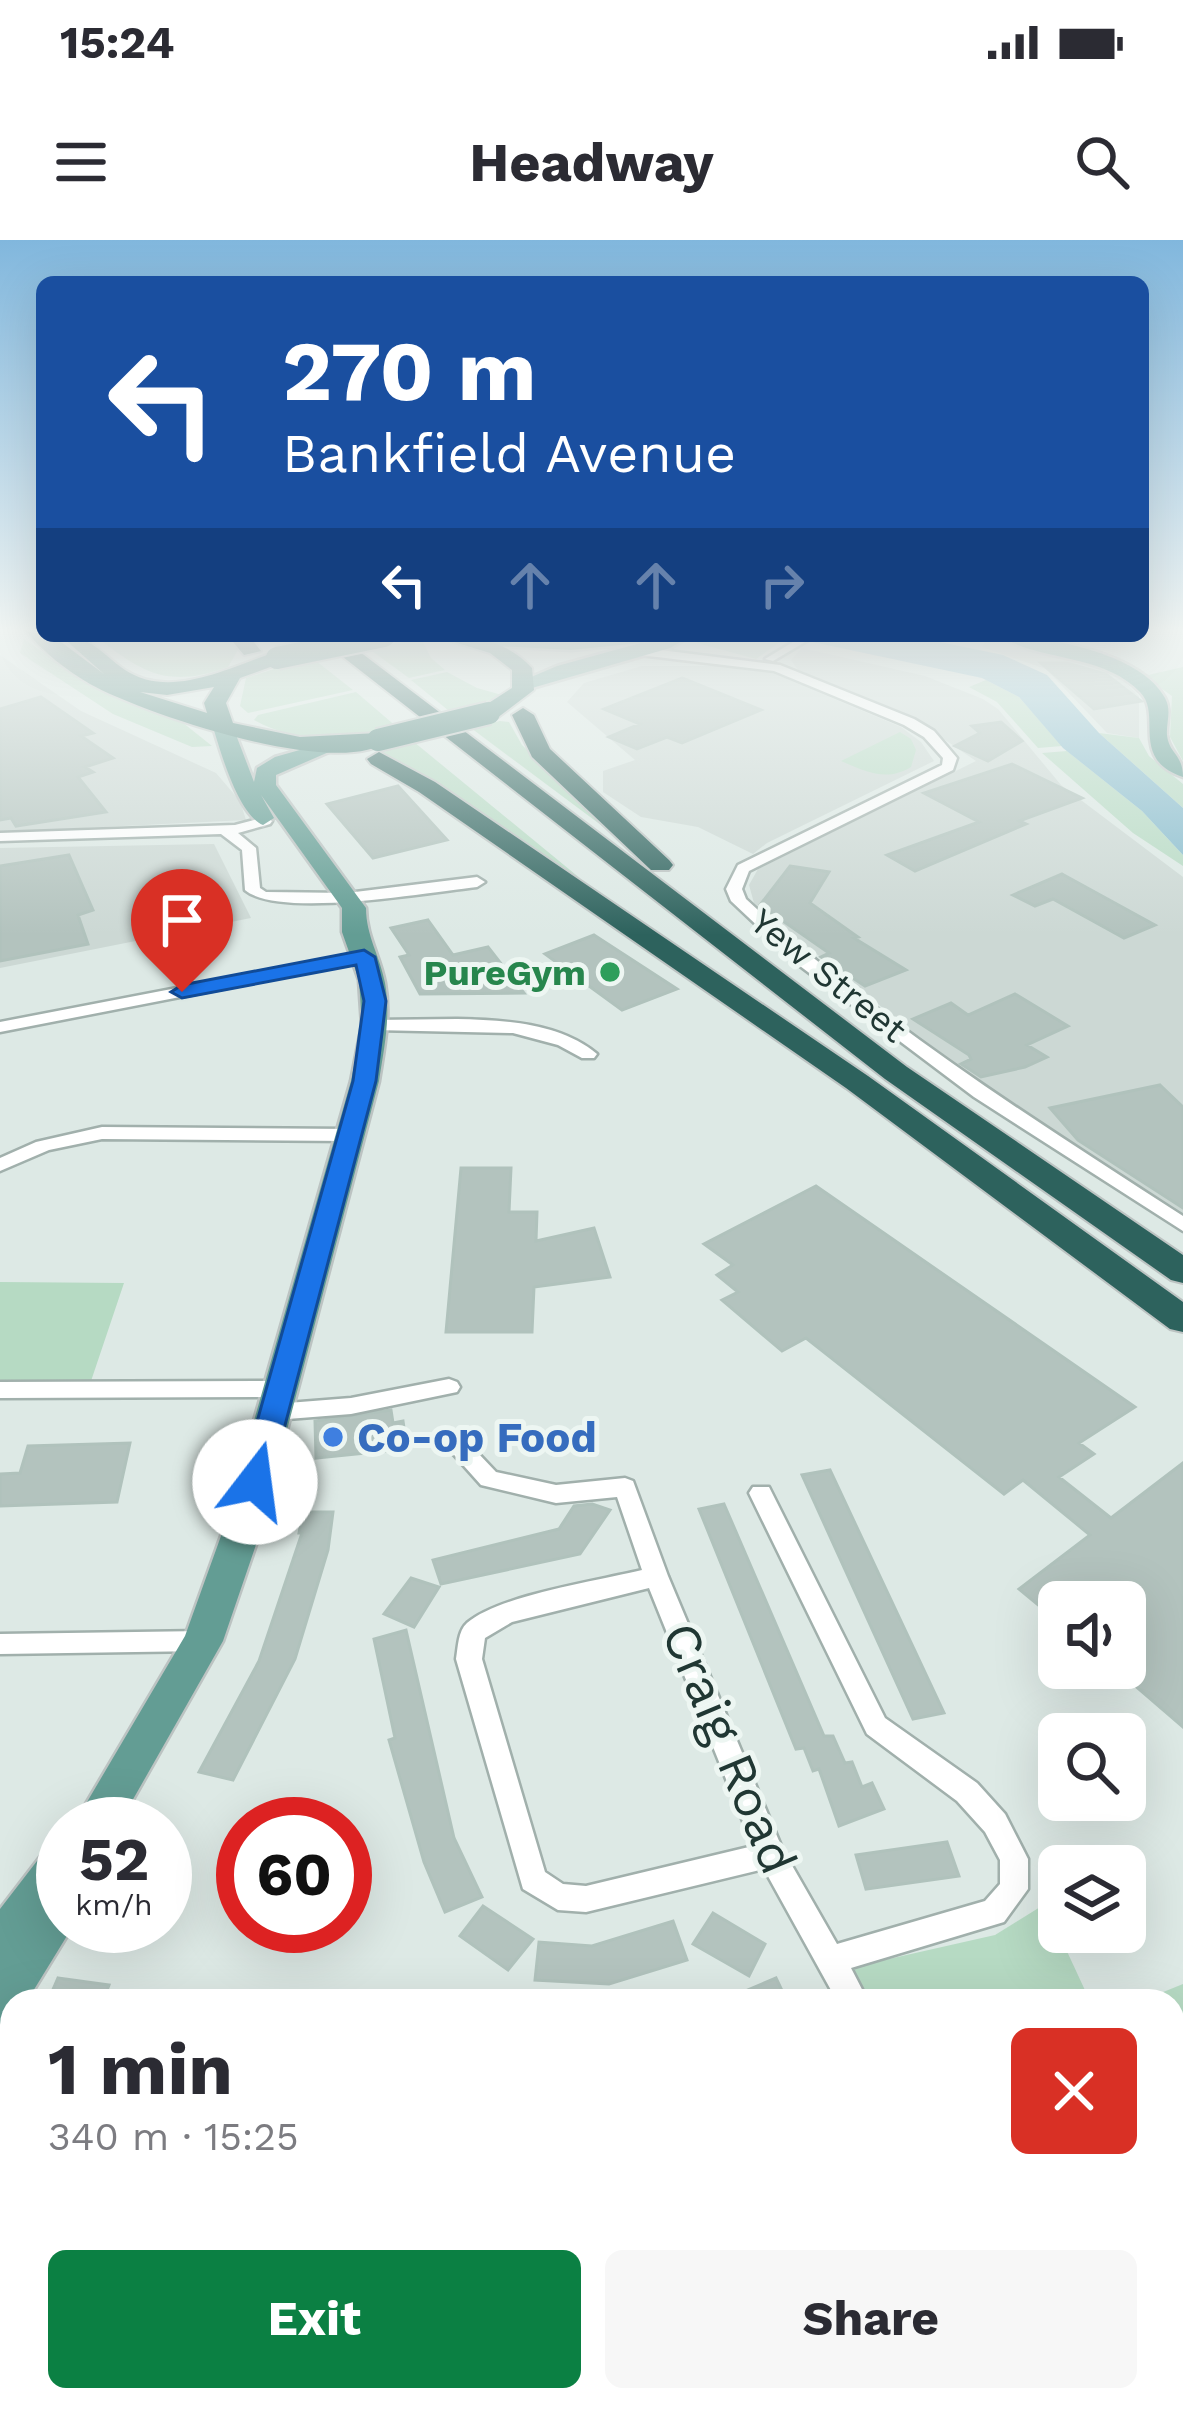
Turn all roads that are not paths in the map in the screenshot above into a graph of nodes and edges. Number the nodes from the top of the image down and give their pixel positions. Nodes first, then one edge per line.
1 (224, 732) edge
2 (247, 732) edge
3 (420, 732) edge
4 (430, 732) edge
5 (452, 732) edge
6 (534, 732) edge
7 (925, 732) edge
8 (1154, 732) edge
9 (336, 748) junction
10 (378, 750) junction
11 (1183, 772) edge
12 (266, 821) junction
13 (225, 830) junction
14 (0, 837) edge
15 (477, 882) dead end
16 (398, 892) junction
17 (318, 896) junction
18 (355, 929) junction
19 (375, 1025) junction
20 (0, 1027) edge
21 (588, 1054) dead end
22 (896, 1073) junction
23 (856, 1082) junction
24 (350, 1135) junction
25 (0, 1166) edge
26 (1183, 1225) edge
27 (1183, 1272) edge
28 (1183, 1320) edge
29 (449, 1387) dead end
30 (0, 1390) edge
31 (278, 1401) junction
32 (450, 1438) dead end
33 (761, 1493) dead end
34 (656, 1576) junction
35 (203, 1641) junction
36 (0, 1644) edge
37 (112, 1797) edge
38 (771, 1856) junction
39 (36, 1898) edge
40 (36, 1944) edge
41 (0, 1946) edge
42 (832, 1960) junction
43 (8, 1989) edge
44 (847, 1989) edge

1 - 12 main road
2 - 9 highway
3 - 23 highway
4 - 10 highway, bridge
5 - 22 highway
6 - 22 highway
7 - 26 street, Yew Street
8 - 11 main road
9 - 10 highway
9 - 18 main road
10 - 23 highway
12 - 13 street
12 - 17 main road
13 - 14 street
13 - 17 street
15 - 16 street
16 - 18 street
16 - 18 street
17 - 18 street
17 - 18 main road
18 - 19 main road
18 - 20 street
19 - 21 street
19 - 24 main road
22 - 27 highway
23 - 28 highway
24 - 25 street
24 - 31 main road
29 - 31 street
30 - 31 street
31 - 35 main road
32 - 34 street, Craig Road
33 - 42 street
34 - 38 street, Craig Road
34 - 38 street
35 - 36 street
35 - 37 main road
38 - 42 street, Craig Road
39 - 41 main road
40 - 43 main road
42 - 44 street, Craig Road

